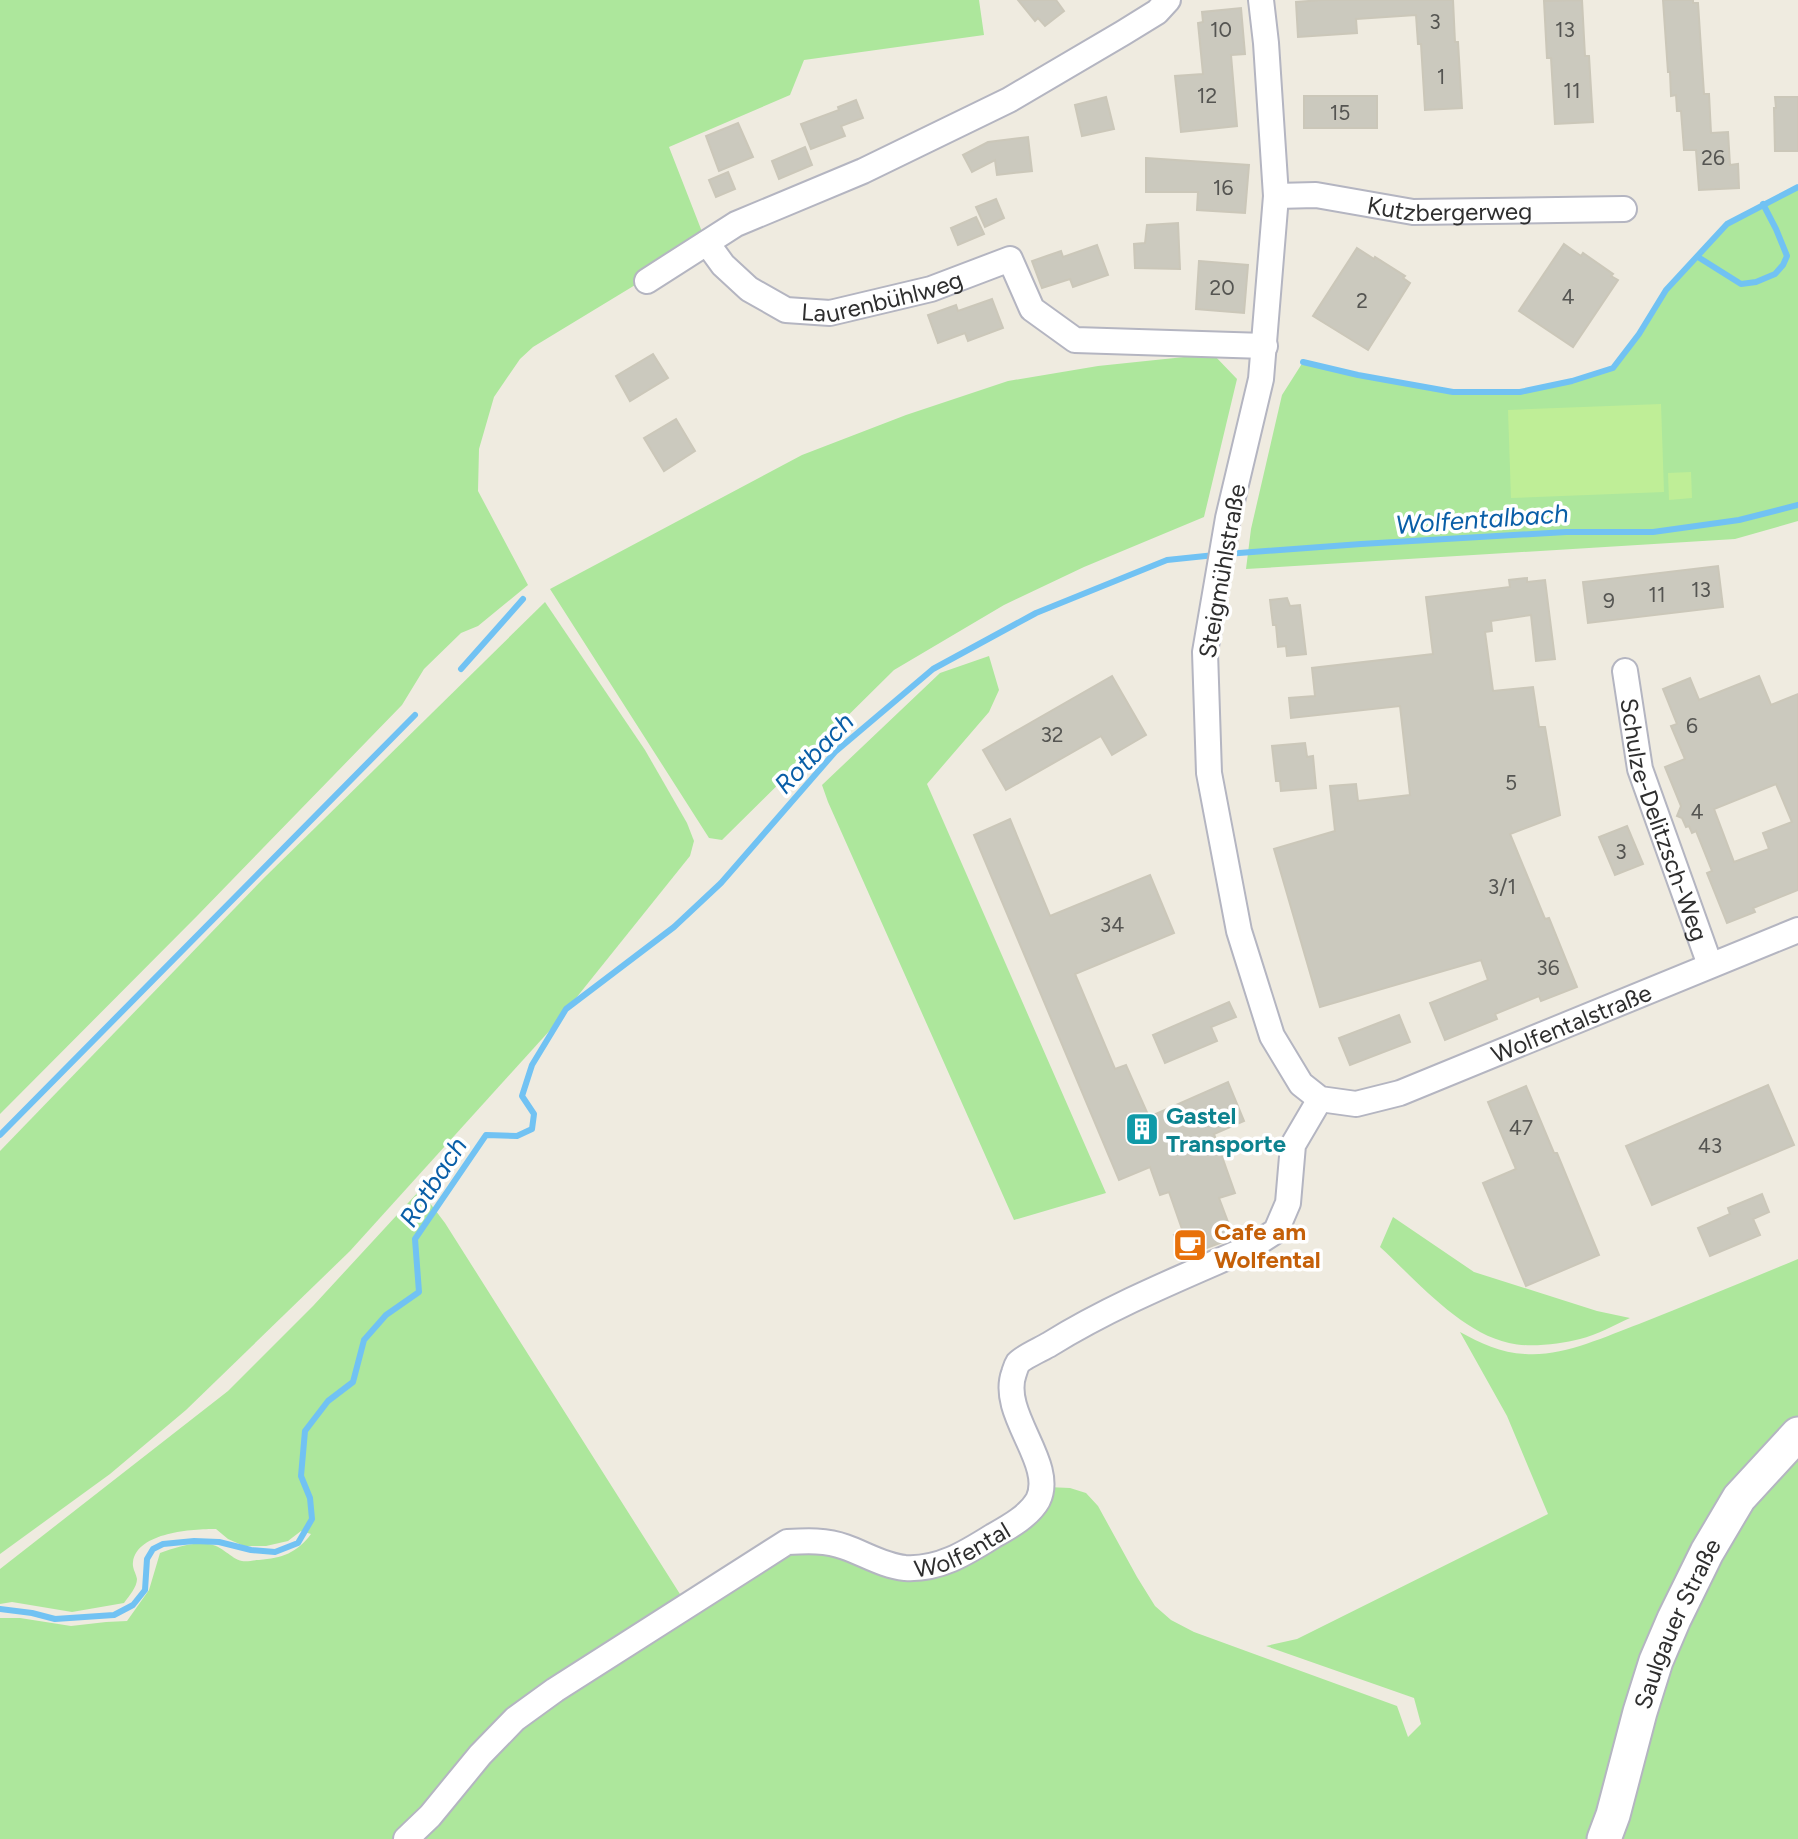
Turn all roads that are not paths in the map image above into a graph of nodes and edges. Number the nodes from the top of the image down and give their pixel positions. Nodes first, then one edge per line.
1 (1168, 0) edge
2 (1261, 0) edge
3 (1276, 195) junction
4 (1624, 209) dead end
5 (707, 243) junction
6 (647, 281) dead end
7 (1265, 346) junction
8 (1625, 671) dead end
9 (1798, 930) edge
10 (1710, 965) junction
11 (1331, 1101) junction
12 (1798, 1434) edge
13 (406, 1839) edge
14 (1604, 1839) edge

1 - 5 street
2 - 3 street, Steigmühlstraße
3 - 4 street, Kutzbergerweg
3 - 7 street, Steigmühlstraße
5 - 6 street
5 - 7 street, Laurenbühlweg
7 - 11 street, Steigmühlstraße
8 - 10 street, Schulze-Delitzsch-Weg
9 - 10 street, Wolfentalstraße
10 - 11 street, Wolfentalstraße
11 - 13 street, Wolfental
12 - 14 main road, Saulgauer Straße

